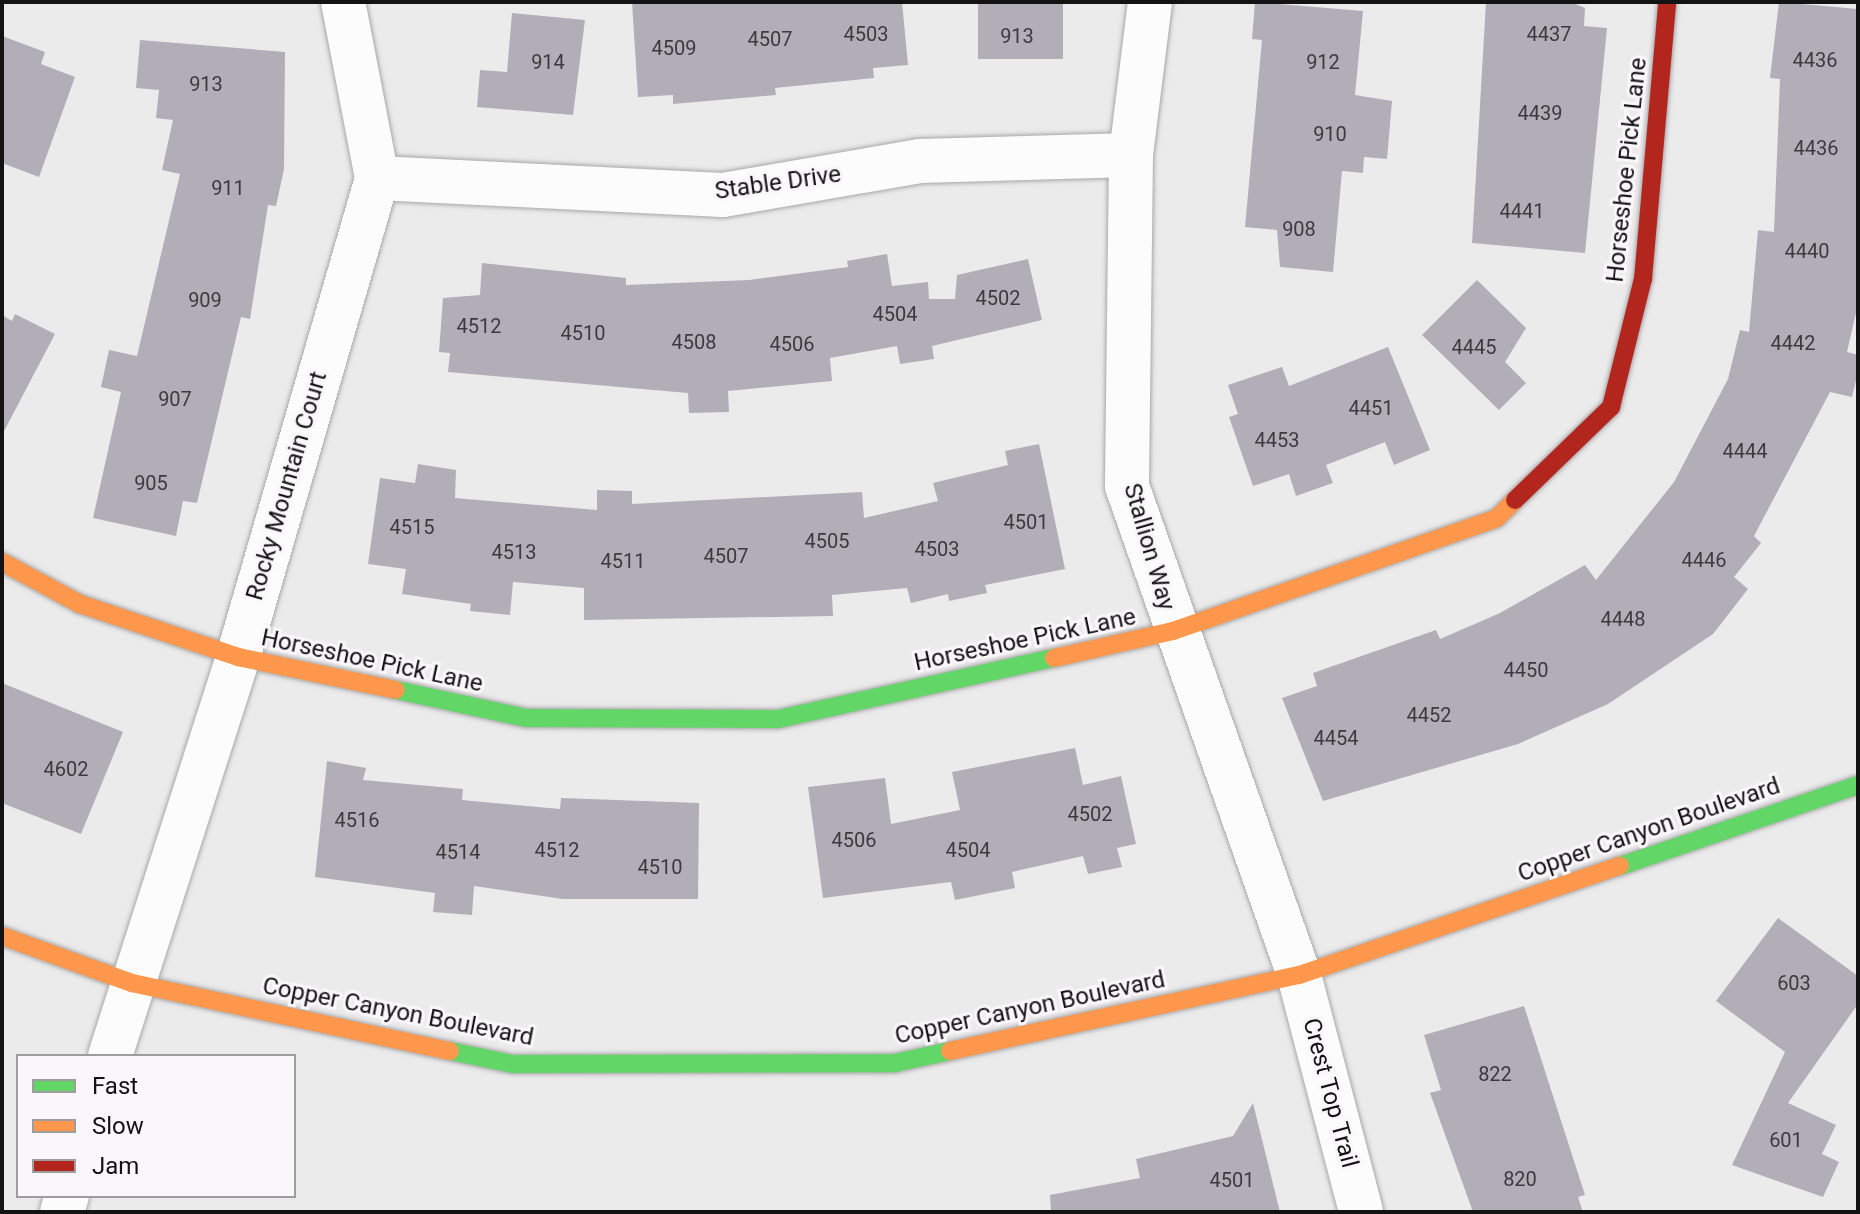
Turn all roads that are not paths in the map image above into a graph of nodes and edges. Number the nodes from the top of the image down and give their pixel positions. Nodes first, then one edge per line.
1 (343, 2) edge
2 (1150, 2) edge
3 (1667, 2) edge
4 (1131, 155) junction
5 (377, 178) junction
6 (2, 562) edge
7 (1173, 631) junction
8 (238, 657) junction
9 (1858, 785) edge
10 (2, 936) edge
11 (1299, 975) junction
12 (132, 983) junction
13 (111, 1054) edge
14 (1361, 1212) edge

1 - 5 street, Rocky Mountain Court
2 - 4 street, Stallion Way
3 - 7 street, Horseshoe Pick Lane
4 - 5 street, Stable Drive
4 - 7 street, Stallion Way
5 - 8 street, Rocky Mountain Court
6 - 8 street, Horseshoe Pick Lane
7 - 8 street, Horseshoe Pick Lane
7 - 11 street, Stallion Way
8 - 12 street, Rocky Mountain Court
9 - 11 street, Copper Canyon Boulevard
10 - 12 street, Copper Canyon Boulevard
11 - 12 street, Copper Canyon Boulevard
11 - 14 street, Crest Top Trail
12 - 13 street, Rocky Mountain Court

